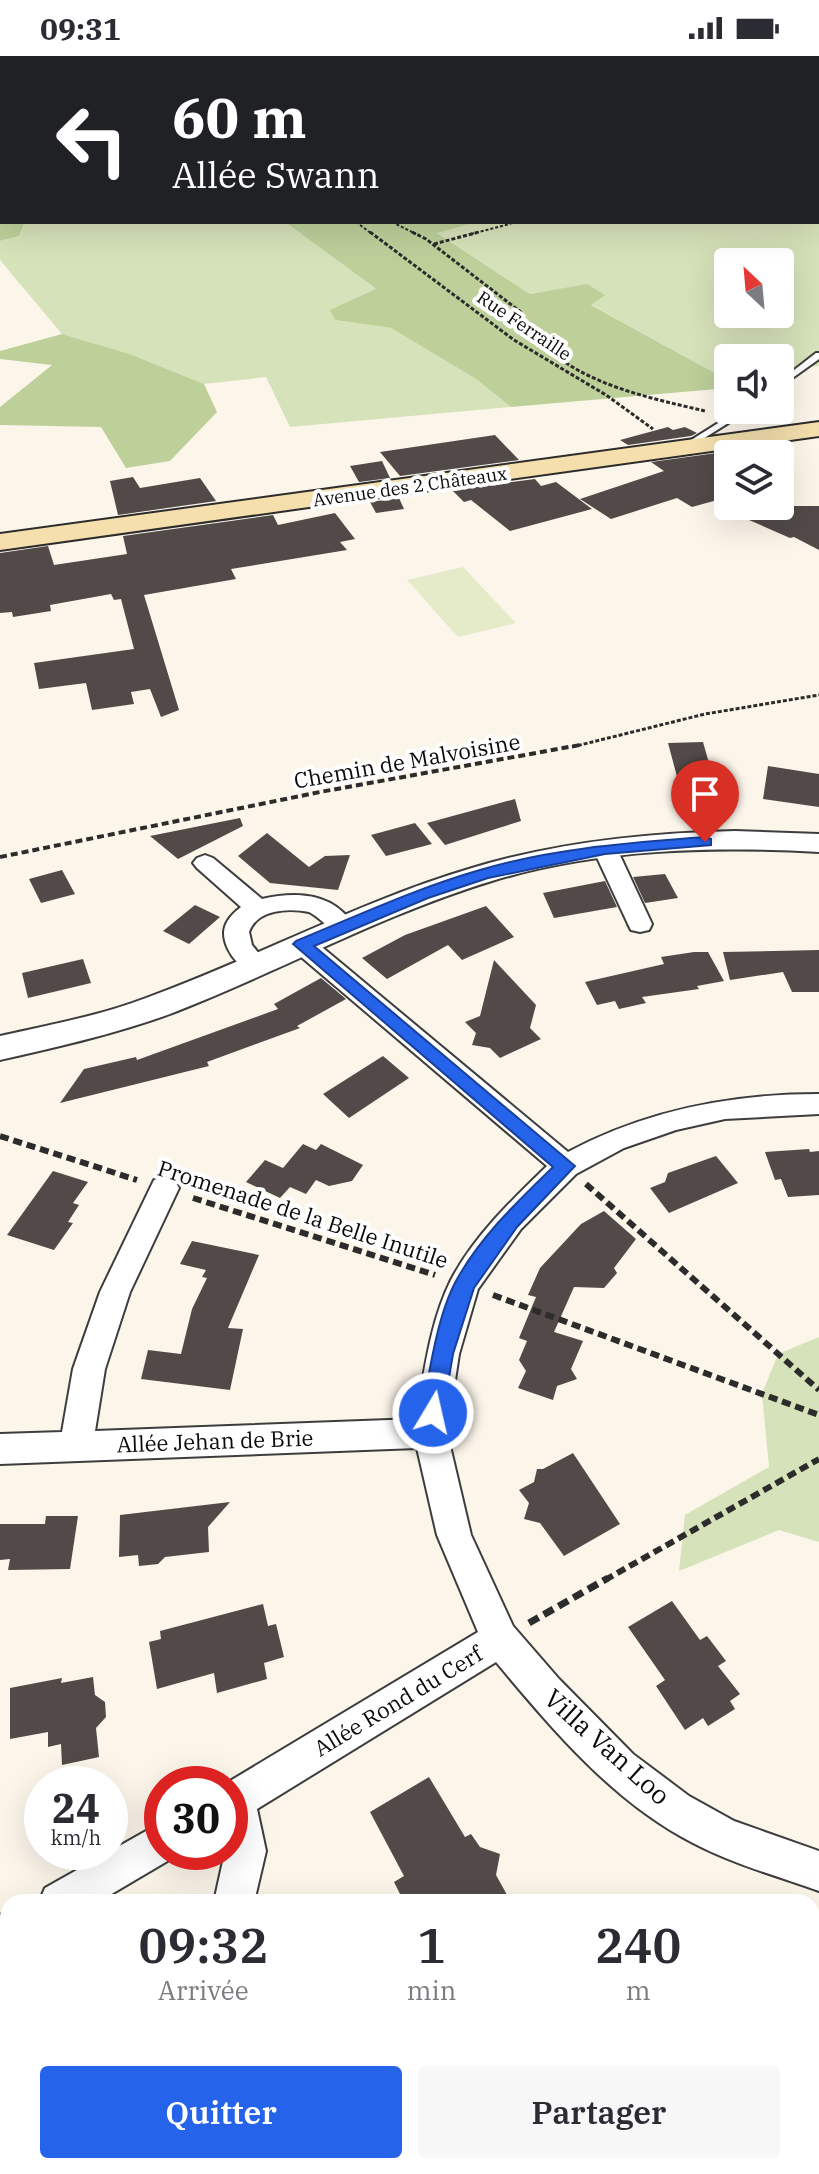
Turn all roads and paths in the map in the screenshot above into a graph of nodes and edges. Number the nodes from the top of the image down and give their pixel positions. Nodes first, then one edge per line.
1 (359, 224) edge
2 (396, 224) edge
3 (510, 224) edge
4 (433, 245) junction
5 (819, 355) edge
6 (794, 374) edge
7 (714, 413) edge
8 (724, 424) edge
9 (819, 429) edge
10 (677, 451) junction
11 (0, 542) edge
12 (819, 695) edge
13 (819, 843) edge
14 (605, 849) junction
15 (0, 857) edge
16 (205, 863) dead end
17 (258, 908) junction
18 (640, 924) dead end
19 (342, 926) junction
20 (302, 944) junction
21 (256, 966) junction
22 (0, 1048) edge
23 (819, 1104) edge
24 (0, 1136) edge
25 (566, 1166) junction
26 (164, 1188) junction
27 (464, 1285) junction
28 (819, 1390) edge
29 (819, 1415) edge
30 (430, 1433) junction
31 (76, 1447) junction
32 (0, 1449) edge
33 (819, 1459) edge
34 (500, 1639) junction
35 (248, 1792) edge
36 (144, 1852) edge
37 (244, 1870) edge
38 (819, 1871) edge
39 (73, 1894) edge
40 (237, 1894) edge

1 - 10 path, Rue Ferraille
2 - 4 path
3 - 4 path
4 - 7 path
5 - 6 lane
8 - 10 lane
9 - 10 main road, Avenue des 2 Châteaux
10 - 11 main road, Avenue des 2 Châteaux
12 - 15 path, Chemin de Malvoisine
13 - 14 street
14 - 18 street
14 - 19 street
16 - 17 street
17 - 19 street
17 - 21 street
19 - 20 street
20 - 21 street
20 - 25 street
21 - 22 street
23 - 25 street, Allée Rond du Cerf
24 - 26 path, Promenade de la Belle Inutile
25 - 27 street, Allée Rond du Cerf
25 - 28 path
26 - 27 path, Promenade de la Belle Inutile
26 - 31 street
27 - 29 path, Promenade de la Belle Inutile
27 - 30 street, Allée Rond du Cerf
30 - 31 street, Allée Jehan de Brie
30 - 34 street, Allée Rond du Cerf
31 - 32 street, Allée Jehan de Brie
33 - 34 path
34 - 35 street, Allée Rond du Cerf
34 - 38 street, Villa Van Loo
36 - 39 street
37 - 40 street, Allée Rond du Cerf

